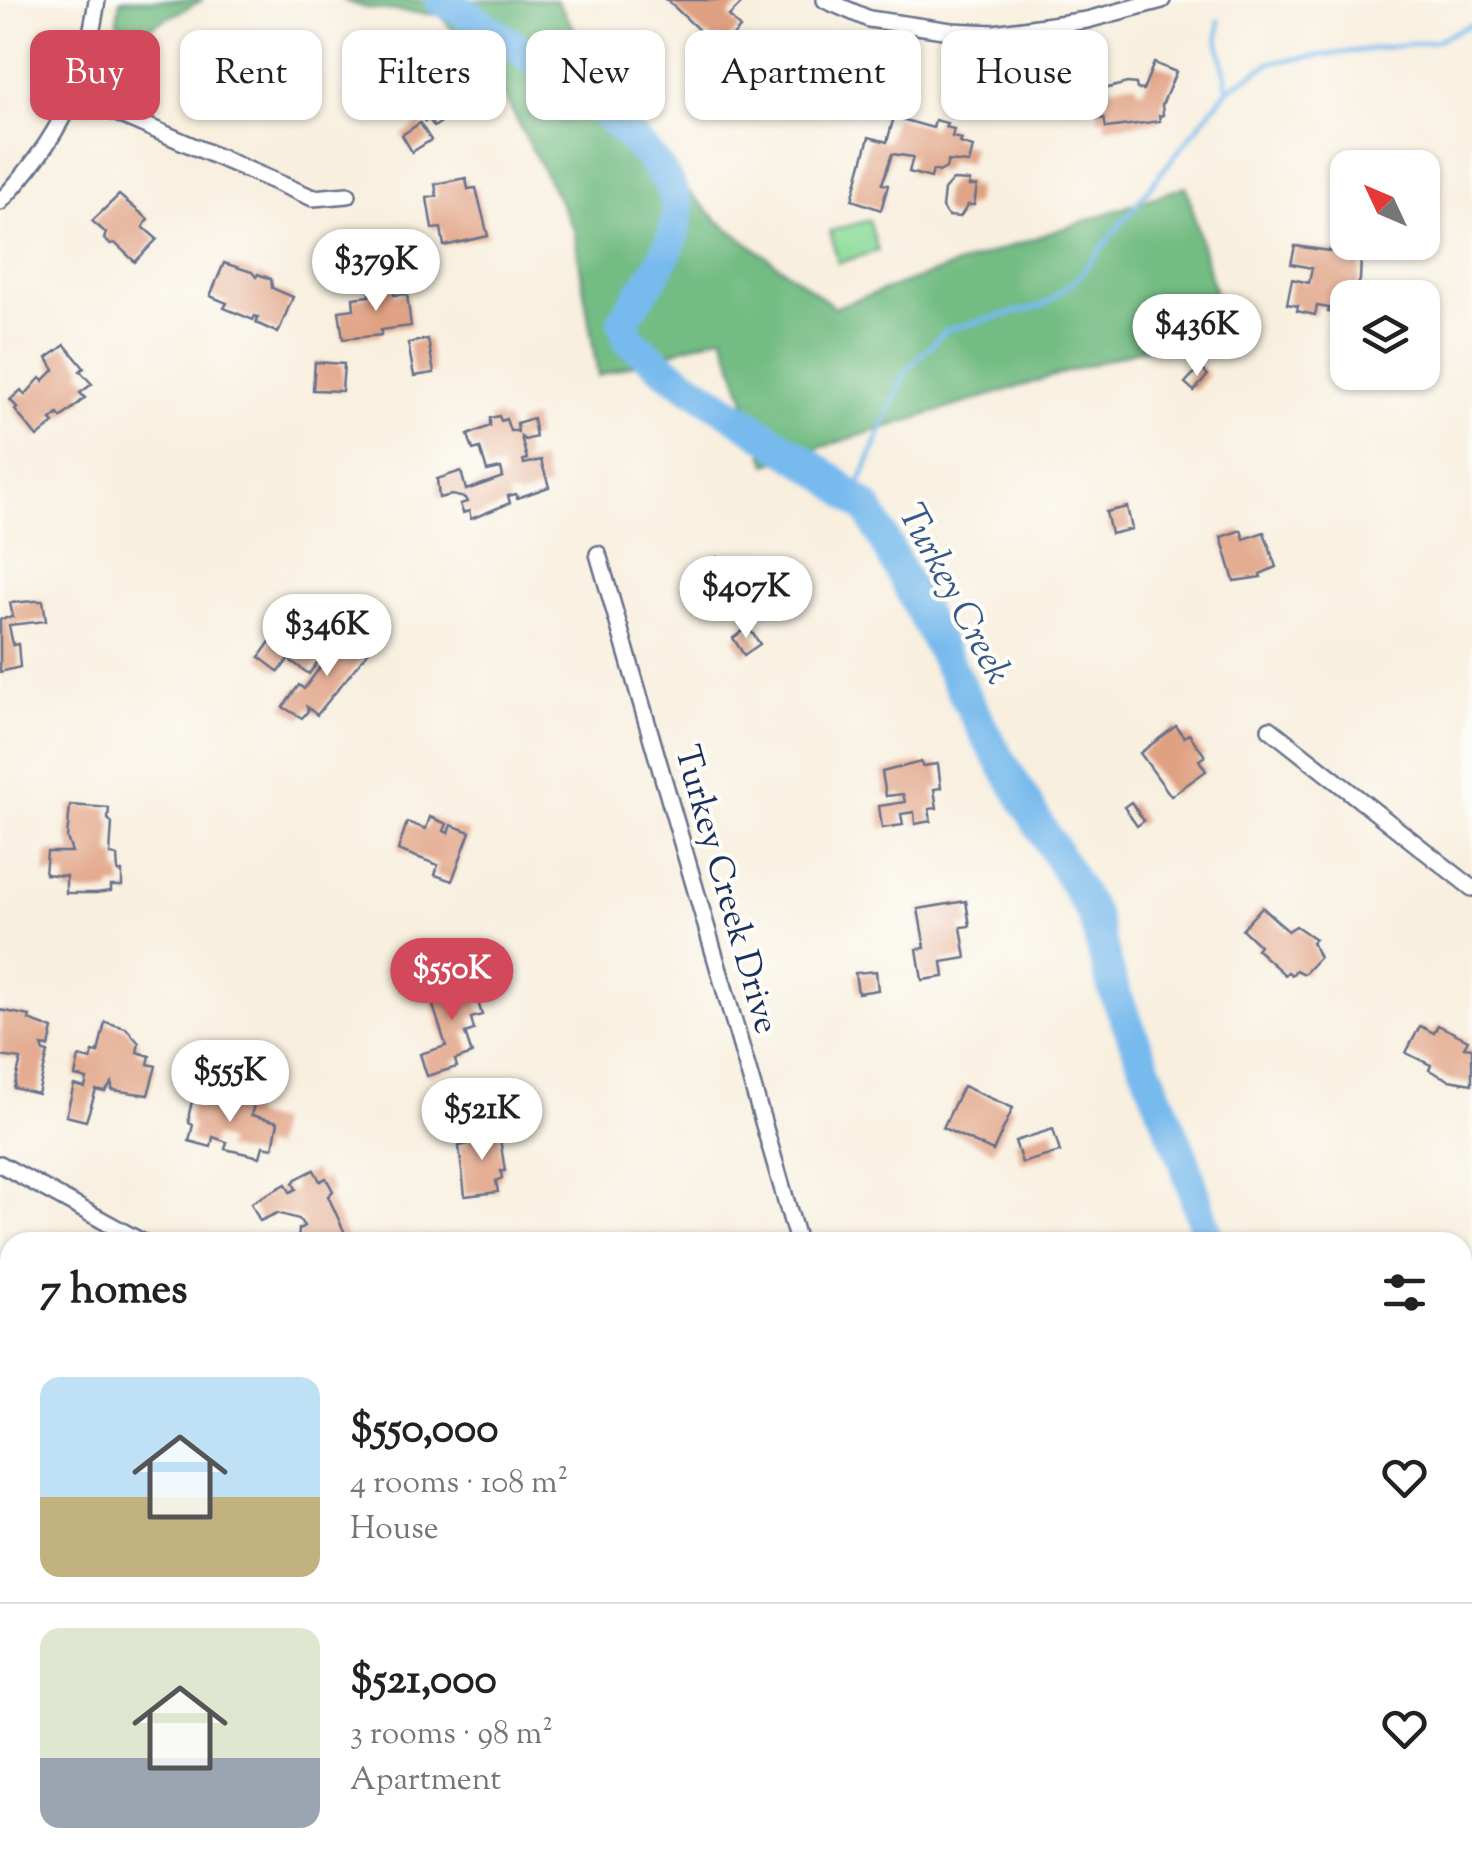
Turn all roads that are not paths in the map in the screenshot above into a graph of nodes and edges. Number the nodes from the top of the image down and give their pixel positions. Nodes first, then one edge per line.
1 (97, 0) edge
2 (825, 0) edge
3 (1162, 0) edge
4 (90, 30) edge
5 (62, 120) edge
6 (133, 120) edge
7 (348, 196) dead end
8 (0, 202) edge
9 (598, 554) dead end
10 (1270, 729) dead end
11 (1472, 888) edge
12 (0, 1164) edge
13 (124, 1232) edge
14 (795, 1232) edge

1 - 4 street
2 - 3 street
5 - 8 street
6 - 7 street
9 - 14 street, Turkey Creek Drive
10 - 11 street
12 - 13 street

